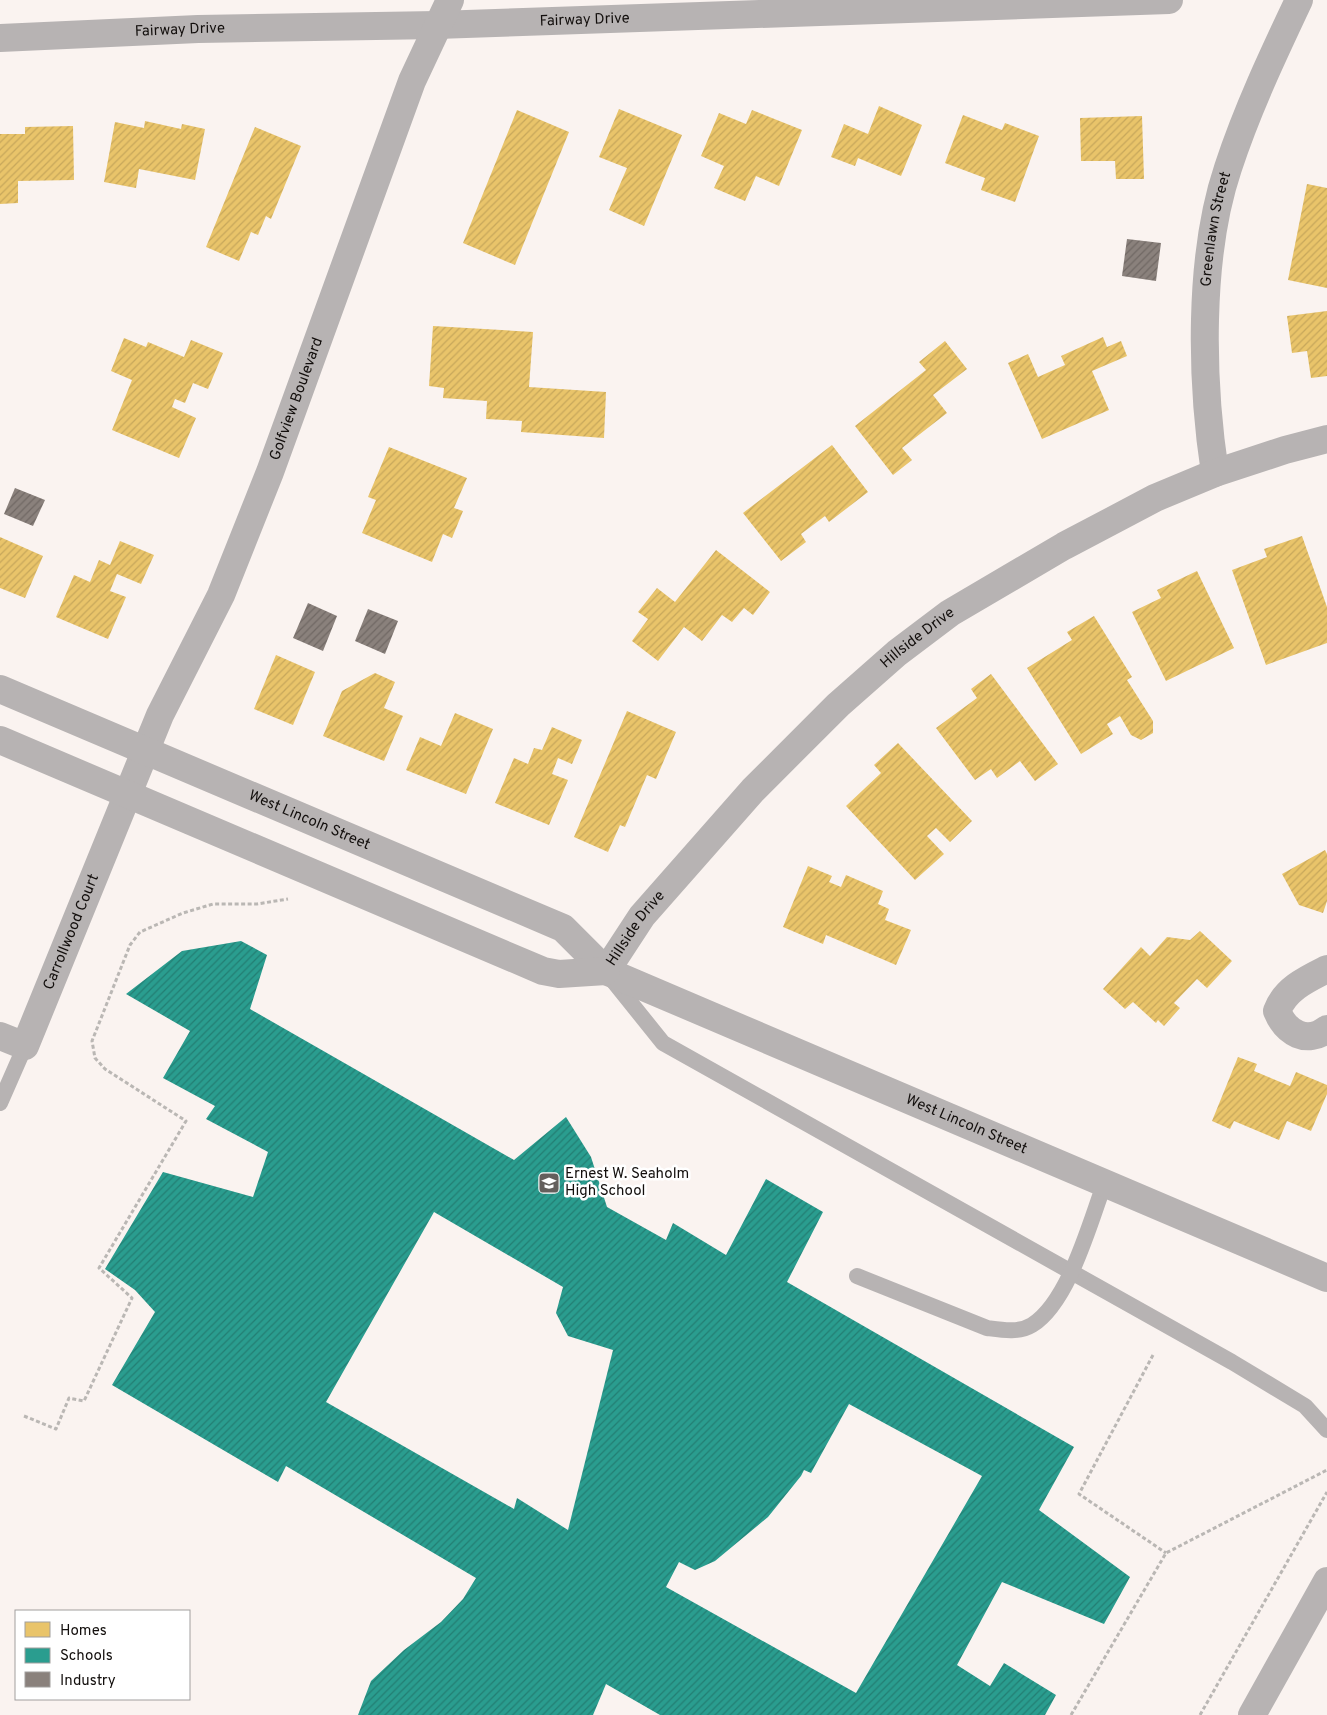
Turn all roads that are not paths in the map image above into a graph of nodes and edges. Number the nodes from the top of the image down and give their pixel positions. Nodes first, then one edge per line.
1 (450, 0) edge
2 (1169, 0) edge
3 (1299, 0) edge
4 (438, 26) junction
5 (0, 38) edge
6 (1327, 439) edge
7 (1215, 473) junction
8 (0, 689) edge
9 (0, 740) edge
10 (146, 751) junction
11 (129, 793) junction
12 (1327, 969) edge
13 (606, 971) junction
14 (1327, 1029) edge
15 (0, 1036) edge
16 (25, 1046) junction
17 (0, 1103) edge
18 (1105, 1182) junction
19 (1070, 1273) junction
20 (857, 1276) dead end
21 (1327, 1278) edge
22 (1327, 1430) edge
23 (1327, 1581) edge
24 (1252, 1715) edge

1 - 4 street, Golfview Boulevard
2 - 4 street, Fairway Drive
3 - 7 street, Greenlawn Street
4 - 5 street, Fairway Drive
4 - 10 street, Golfview Boulevard
6 - 7 street, Hillside Drive
7 - 13 street, Hillside Drive
8 - 10 street, West Lincoln Street
9 - 11 street, West Lincoln Street
10 - 11 street, Golfview Boulevard
10 - 13 street, West Lincoln Street
11 - 13 street, West Lincoln Street
11 - 16 street, Carrollwood Court
12 - 14 street
13 - 18 street, West Lincoln Street
13 - 19 lane
15 - 16 street
16 - 17 lane
18 - 19 lane
18 - 21 street, West Lincoln Street
19 - 20 lane
19 - 22 lane
23 - 24 street

